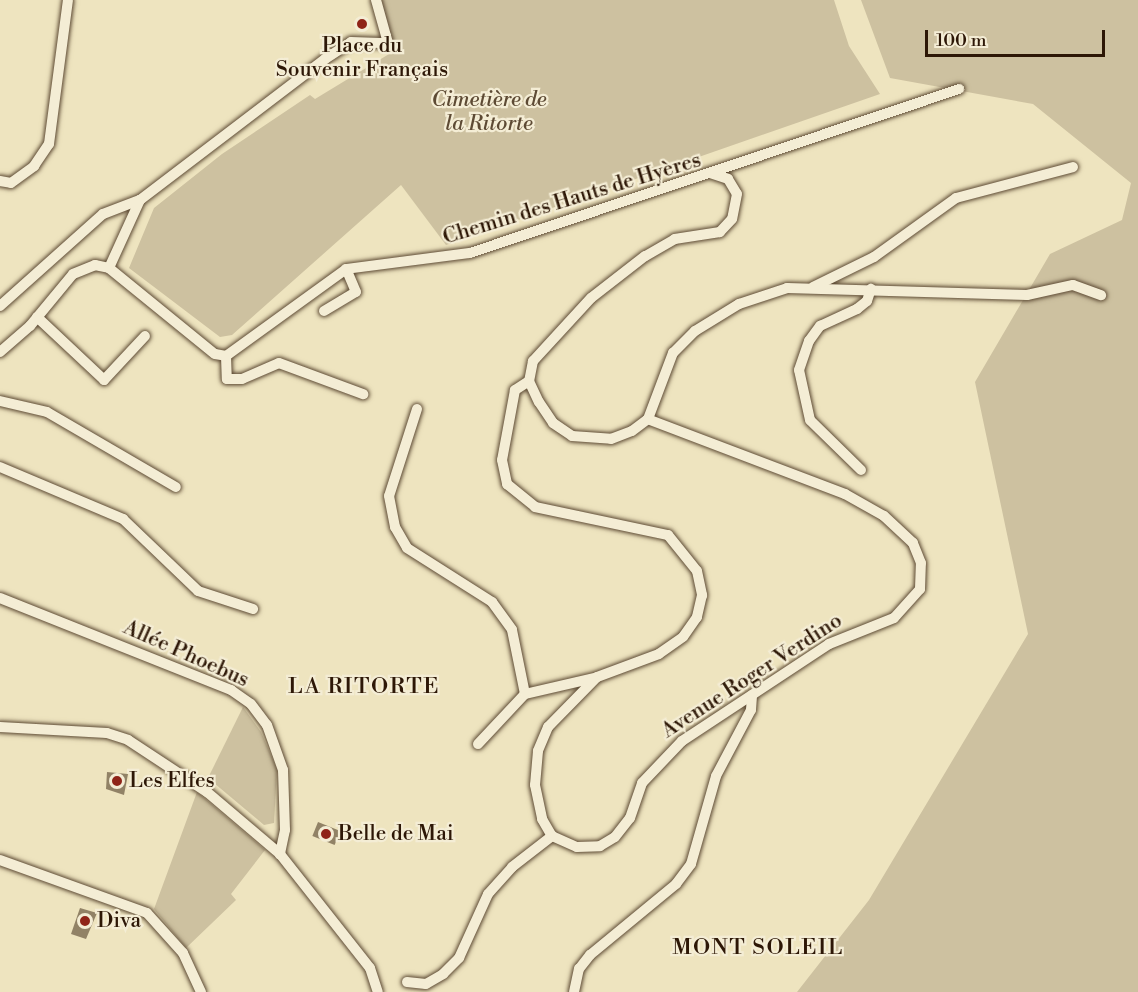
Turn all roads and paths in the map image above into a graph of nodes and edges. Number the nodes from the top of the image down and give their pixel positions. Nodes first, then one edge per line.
1 (68, 0) edge
2 (376, 0) edge
3 (959, 89) dead end
4 (1073, 167) dead end
5 (710, 173) junction
6 (0, 181) edge
7 (140, 200) junction
8 (109, 268) junction
9 (346, 268) junction
10 (810, 288) junction
11 (871, 290) junction
12 (1101, 295) dead end
13 (0, 306) edge
14 (324, 311) dead end
15 (37, 317) junction
16 (145, 336) dead end
17 (0, 352) edge
18 (226, 356) junction
19 (529, 381) junction
20 (363, 394) dead end
21 (0, 400) edge
22 (417, 409) dead end
23 (648, 419) junction
24 (0, 467) edge
25 (861, 470) dead end
26 (176, 487) dead end
27 (0, 597) edge
28 (253, 609) dead end
29 (597, 677) junction
30 (525, 694) junction
31 (752, 695) junction
32 (0, 727) edge
33 (478, 744) dead end
34 (552, 836) junction
35 (280, 854) junction
36 (0, 860) edge
37 (407, 982) dead end
38 (201, 992) edge
39 (378, 992) edge
40 (573, 992) edge

1 - 6 street
2 - 7 street
3 - 5 street
4 - 10 street
5 - 9 street, Chemin des Hauts de Hyères
5 - 19 street, Chemin des Hauts de Hyères
7 - 8 street
7 - 13 street
8 - 15 street
8 - 18 street
9 - 14 street
9 - 18 street, Chemin des Hauts de Hyères
10 - 11 street
10 - 23 street
11 - 12 street
11 - 25 street
15 - 16 street
15 - 17 street
18 - 20 street
19 - 23 street
19 - 29 street
21 - 26 street
22 - 30 street
23 - 31 street, Avenue Roger Verdino
24 - 28 street
27 - 35 street, Allée Phoebus
29 - 30 street
29 - 34 street
30 - 33 street
31 - 34 street, Avenue Roger Verdino
31 - 40 street
32 - 35 street
34 - 37 street
35 - 39 street
36 - 38 street

